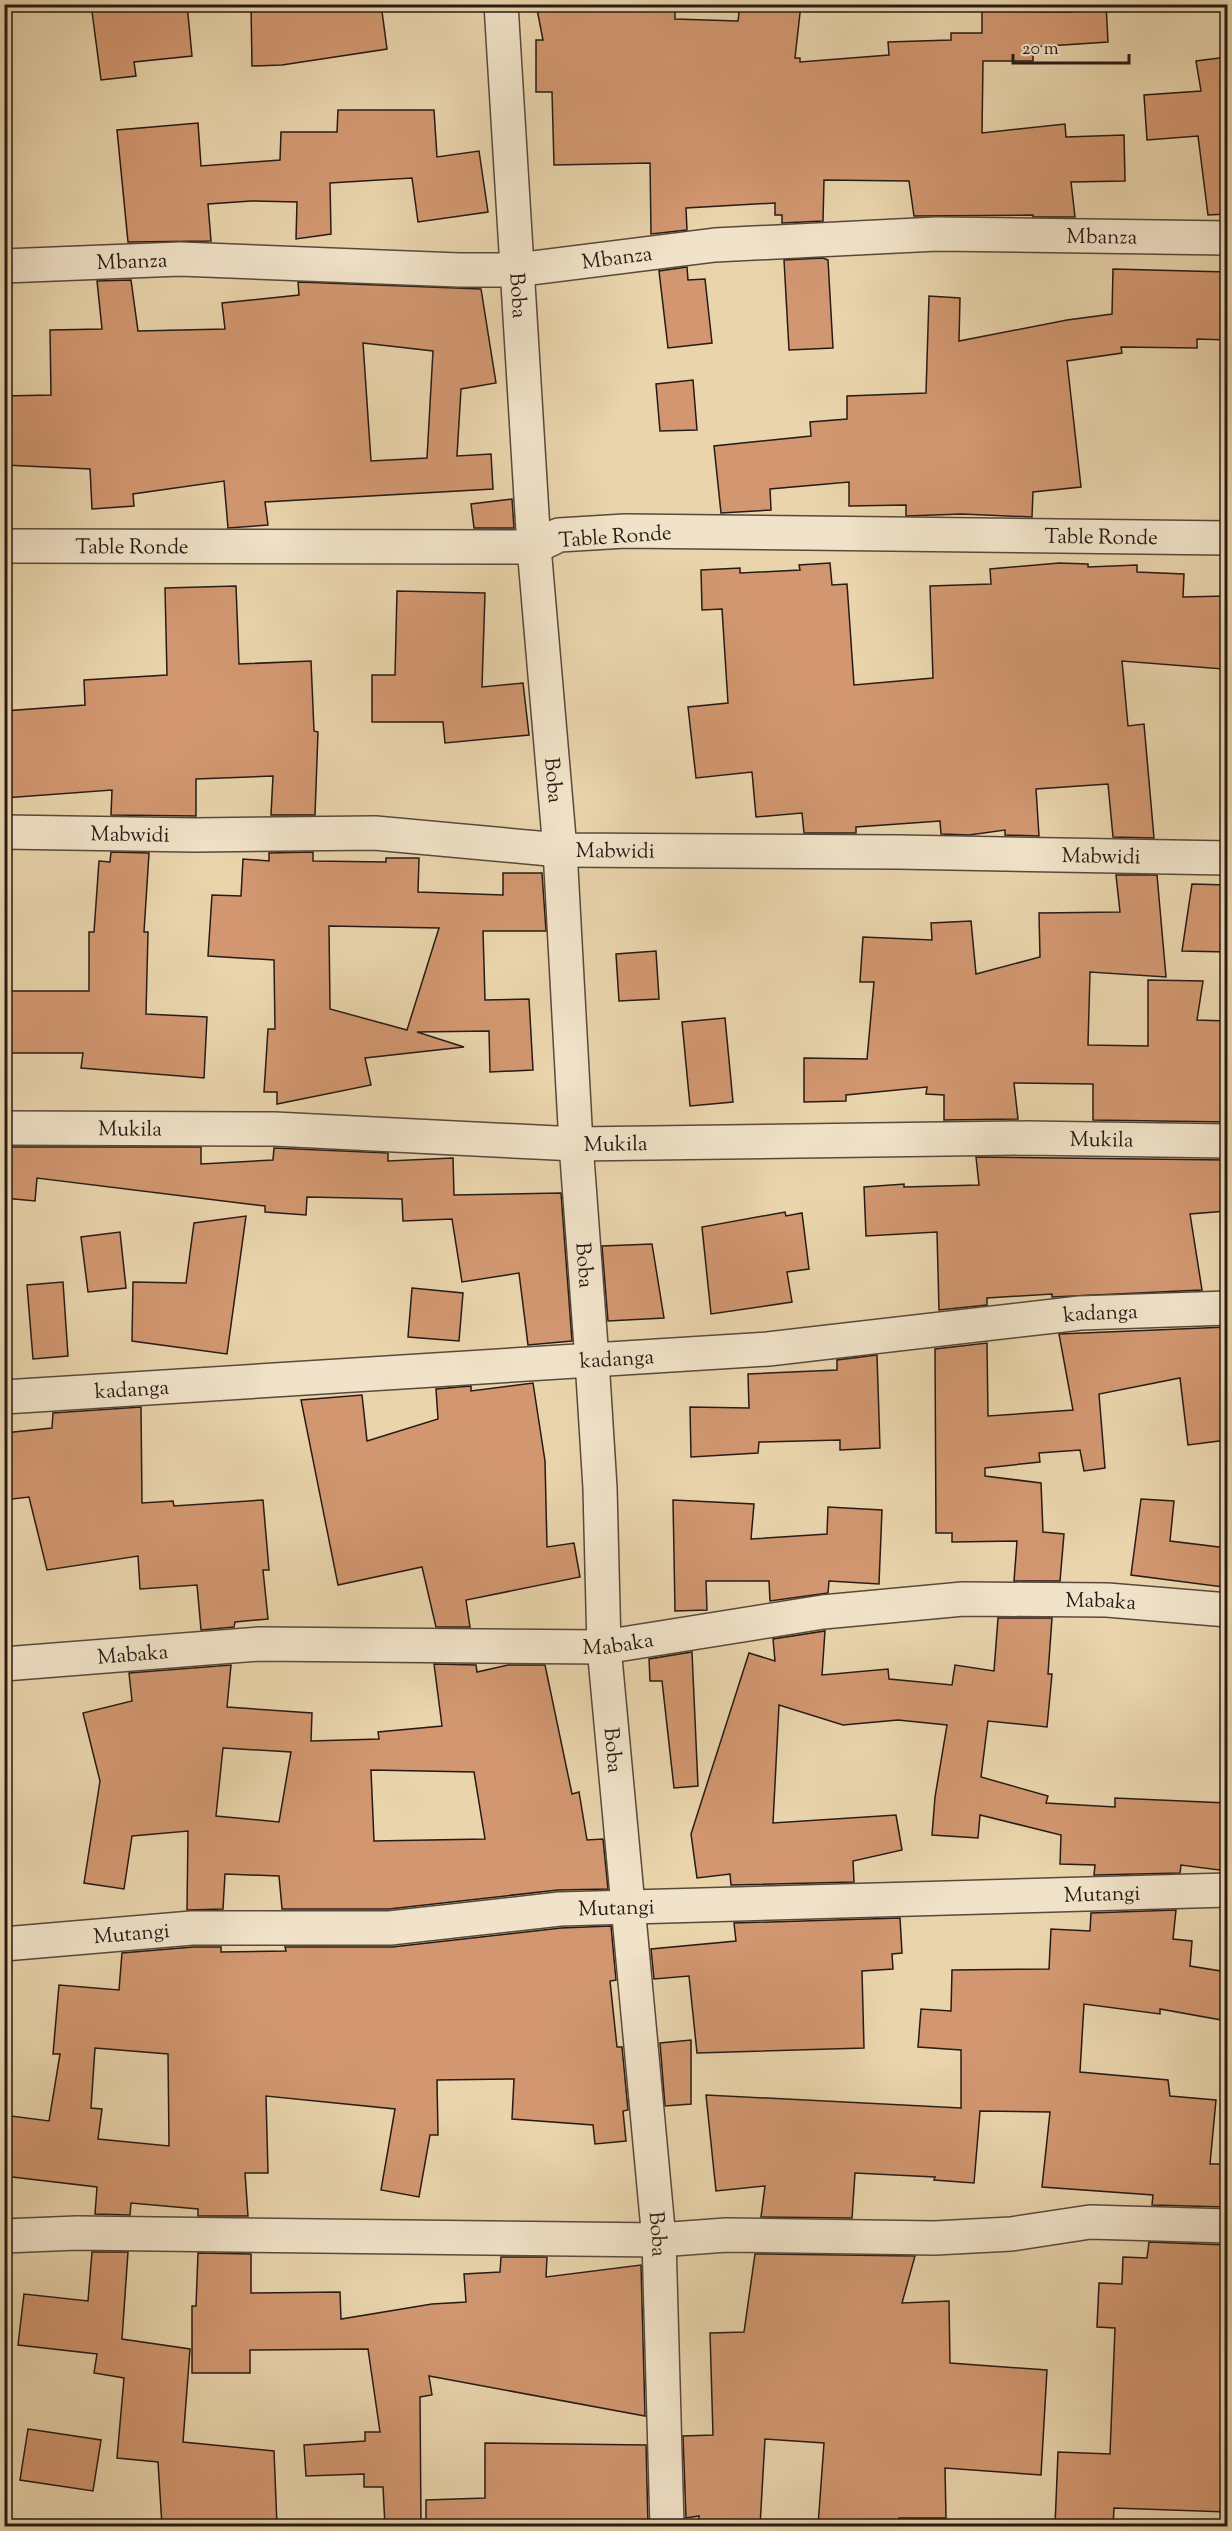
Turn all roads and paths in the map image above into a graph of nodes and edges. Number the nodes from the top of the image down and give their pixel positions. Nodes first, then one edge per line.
1 (501, 4) edge
2 (1227, 238) edge
3 (4, 266) edge
4 (516, 270) junction
5 (1227, 538) edge
6 (4, 546) edge
7 (534, 547) junction
8 (4, 832) edge
9 (560, 850) junction
10 (1227, 858) edge
11 (4, 1128) edge
12 (1227, 1141) edge
13 (576, 1144) junction
14 (1227, 1308) edge
15 (592, 1360) junction
16 (4, 1397) edge
17 (1227, 1610) edge
18 (604, 1647) junction
19 (4, 1664) edge
20 (1227, 1890) edge
21 (629, 1907) junction
22 (4, 1944) edge
23 (1227, 2226) edge
24 (4, 2236) edge
25 (659, 2240) junction
26 (667, 2526) edge

1 - 4 street, Boba
2 - 4 street, Mbanza
3 - 4 street, Mbanza
4 - 7 street, Boba
5 - 7 street, Table Ronde
6 - 7 street, Table Ronde
7 - 9 street, Boba
8 - 9 street, Mabwidi
9 - 10 street, Mabwidi
9 - 13 street, Boba
11 - 13 street, Mukila
12 - 13 street, Mukila
13 - 15 street, Boba
14 - 15 street, kadanga
15 - 16 street, kadanga
15 - 18 street, Boba
17 - 18 street, Mabaka
18 - 19 street, Mabaka
18 - 21 street, Boba
20 - 21 street, Mutangi
21 - 22 street, Mutangi
21 - 25 street, Boba
23 - 25 street
24 - 25 street
25 - 26 street, Boba

